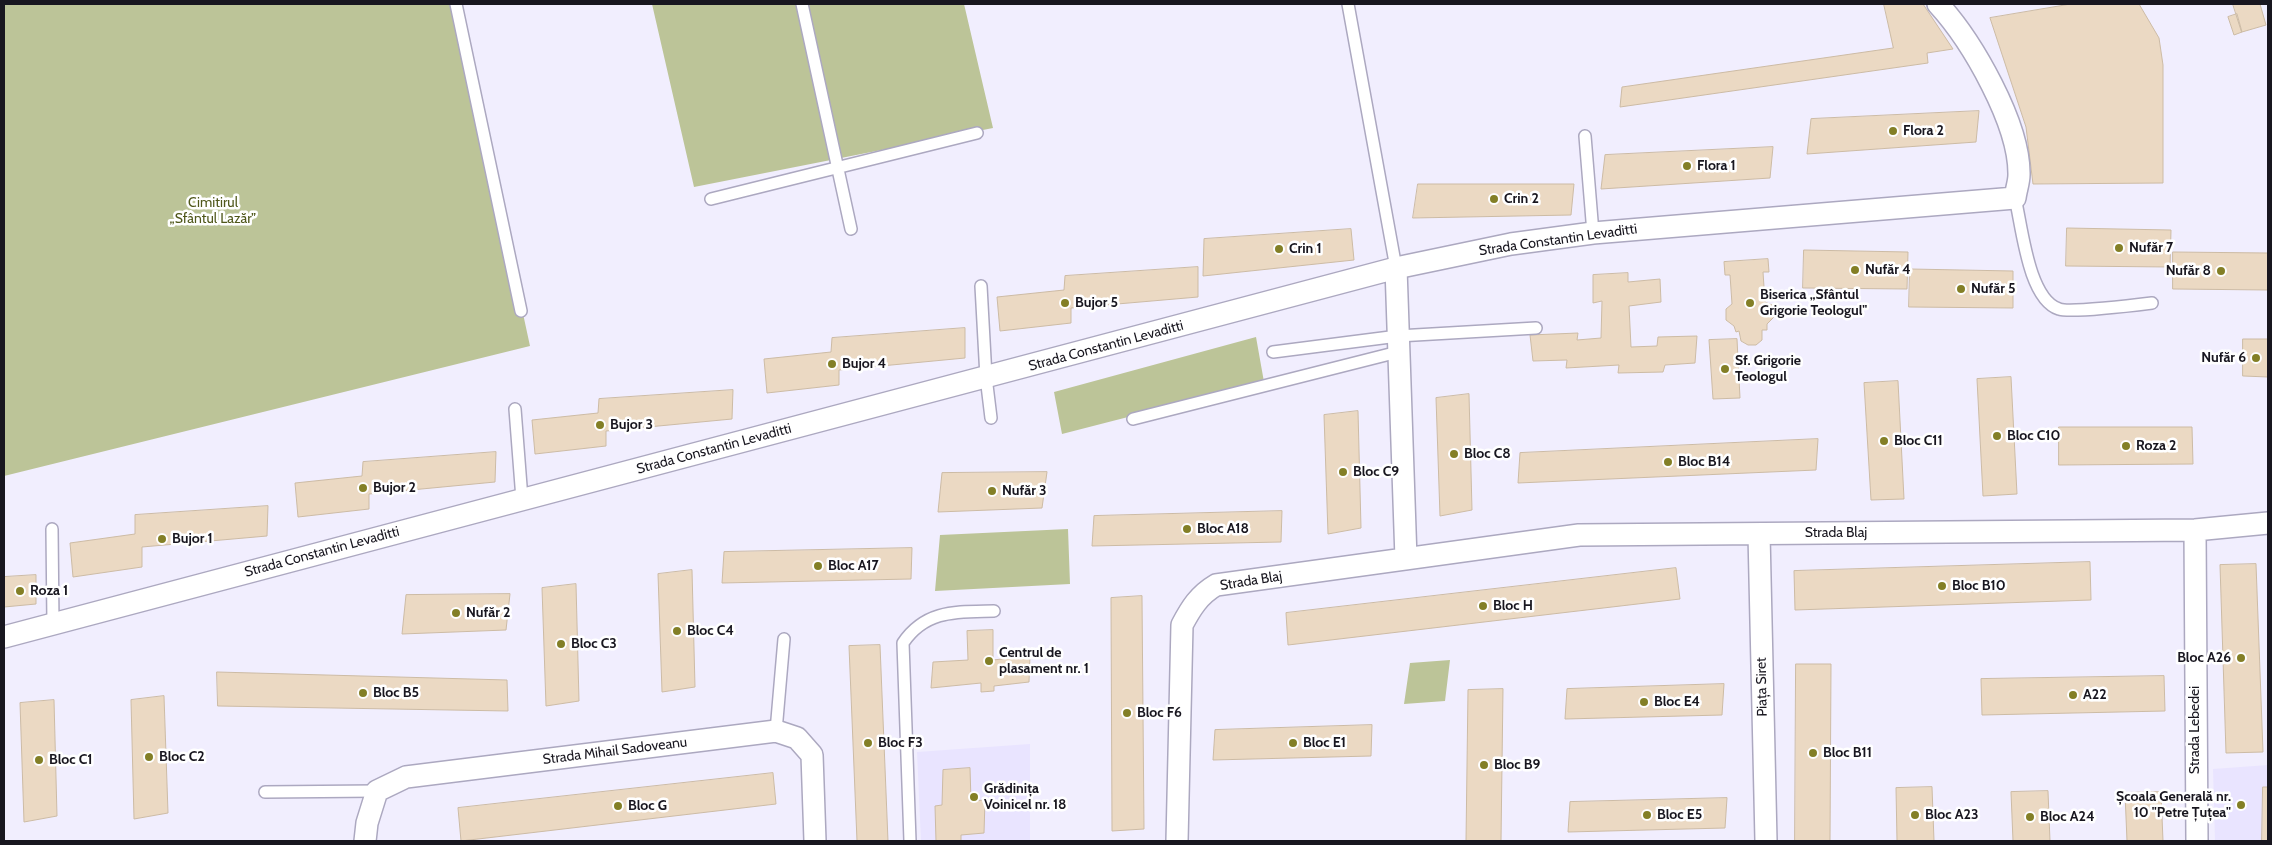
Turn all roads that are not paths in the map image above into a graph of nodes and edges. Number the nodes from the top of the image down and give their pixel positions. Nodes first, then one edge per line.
1 (456, 4) edge
2 (802, 4) edge
3 (1348, 4) edge
4 (1938, 4) edge
5 (976, 133) dead end
6 (1585, 136) dead end
7 (838, 167) junction
8 (2015, 198) junction
9 (711, 199) dead end
10 (851, 229) dead end
11 (1592, 233) junction
12 (1396, 268) junction
13 (981, 286) dead end
14 (2152, 304) dead end
15 (521, 311) dead end
16 (1536, 328) dead end
17 (1398, 344) junction
18 (1273, 352) dead end
19 (986, 377) junction
20 (515, 409) dead end
21 (991, 418) dead end
22 (1133, 419) dead end
23 (522, 499) junction
24 (2268, 523) edge
25 (52, 529) dead end
26 (2195, 530) junction
27 (1759, 534) junction
28 (1406, 559) junction
29 (994, 611) dead end
30 (53, 624) junction
31 (4, 637) edge
32 (784, 639) dead end
33 (776, 731) junction
34 (377, 791) junction
35 (265, 792) dead end
36 (365, 841) edge
37 (815, 841) edge
38 (910, 841) edge
39 (1177, 841) edge
40 (1766, 841) edge
41 (2197, 841) edge

1 - 15 lane
2 - 7 lane
3 - 12 lane
4 - 8 street
5 - 7 lane
6 - 11 lane
7 - 9 lane
7 - 10 lane
8 - 11 street, Strada Constantin Levaditti
8 - 14 lane
11 - 12 street, Strada Constantin Levaditti
12 - 17 street
12 - 19 street, Strada Constantin Levaditti
13 - 19 lane
16 - 17 lane
17 - 18 lane
17 - 22 lane
17 - 28 street
19 - 21 lane
19 - 23 street, Strada Constantin Levaditti
20 - 23 lane
23 - 30 street, Strada Constantin Levaditti
24 - 26 street, Strada Blaj
25 - 30 lane
26 - 27 street, Strada Blaj
26 - 41 street, Strada Lebedei
27 - 28 street, Strada Blaj
27 - 40 street, Piața Siret
28 - 39 street, Strada Blaj
29 - 38 lane
30 - 31 street, Strada Constantin Levaditti
32 - 33 lane
33 - 34 street, Strada Mihail Sadoveanu
33 - 37 street, Strada Mihail Sadoveanu
34 - 35 lane
34 - 36 street

